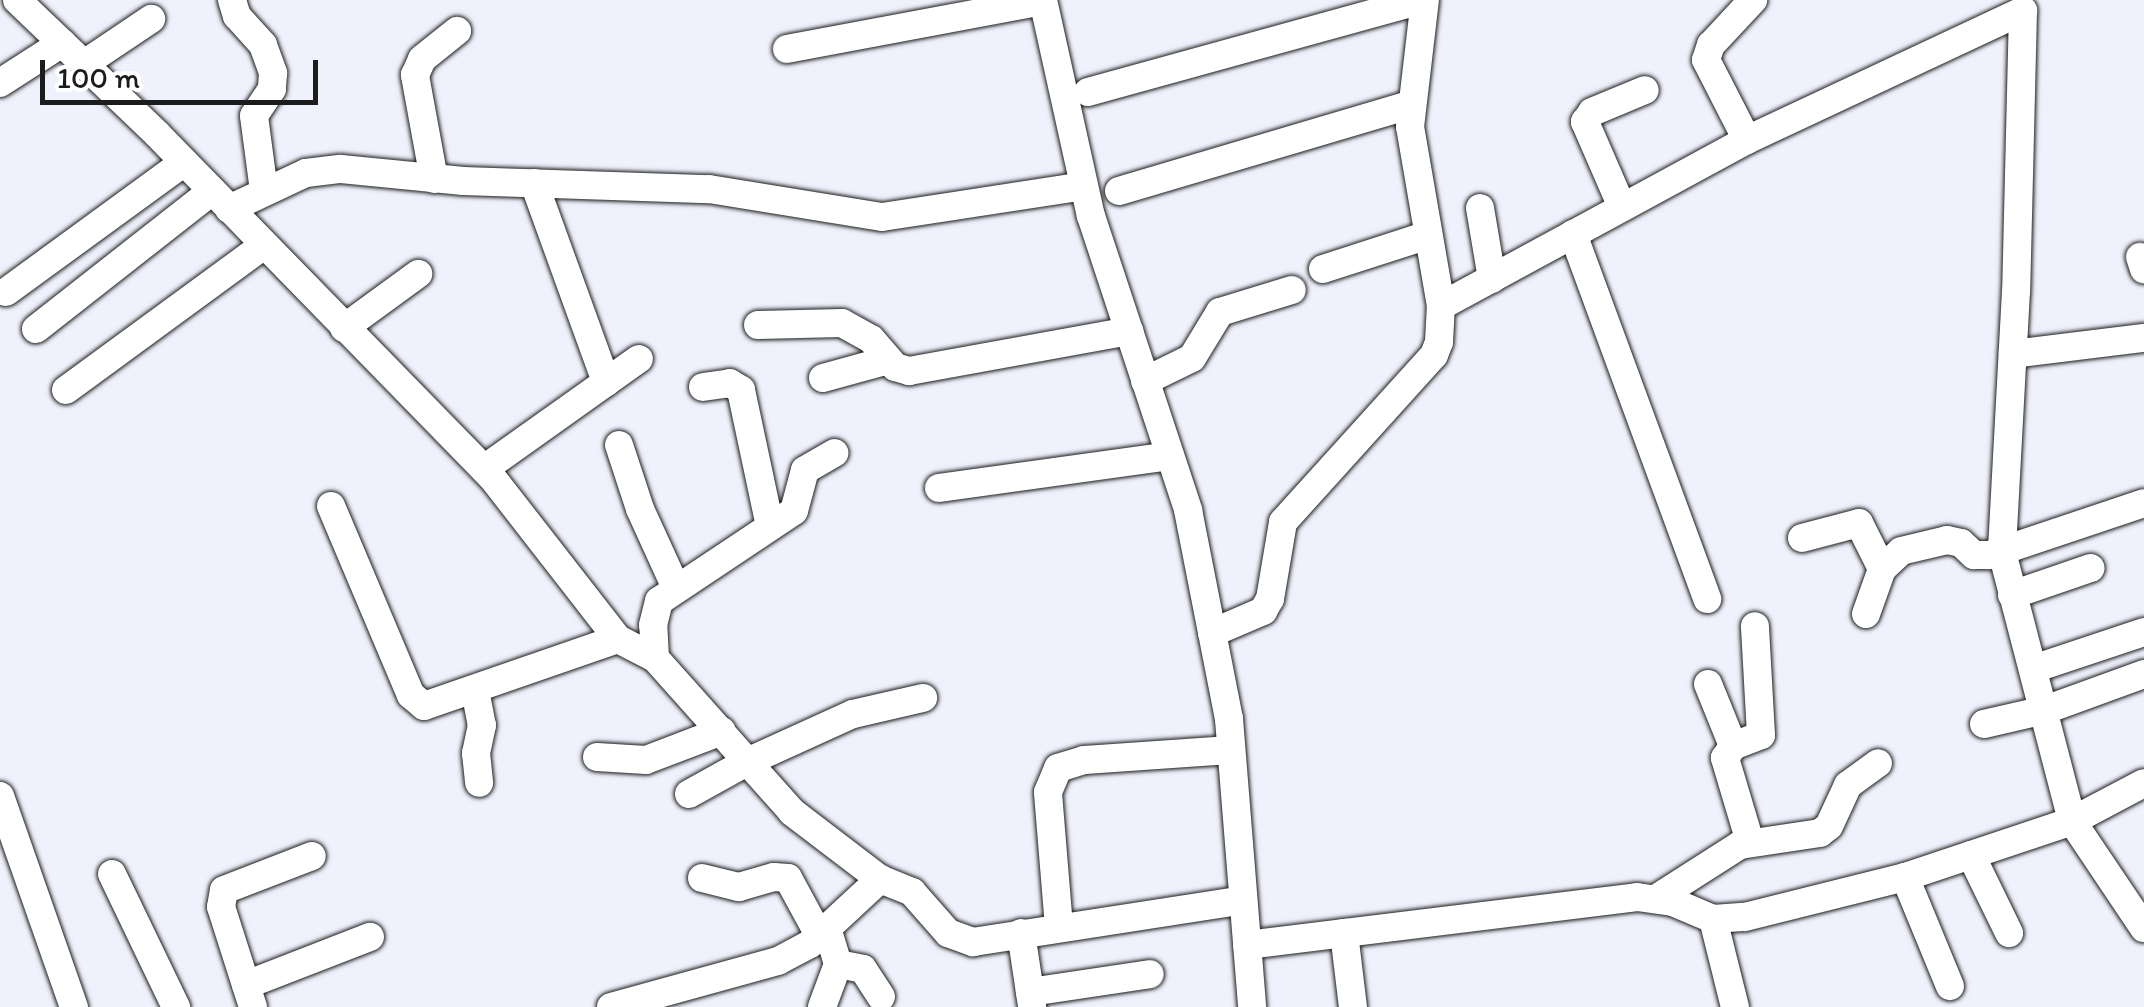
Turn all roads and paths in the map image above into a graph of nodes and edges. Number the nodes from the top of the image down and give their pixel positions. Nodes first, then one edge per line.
1 (232, 0) edge
2 (1043, 0) edge
3 (1424, 0) edge
4 (1753, 0) edge
5 (21, 1) edge
6 (2024, 6) edge
7 (152, 20) dead end
8 (457, 31) dead end
9 (62, 43) junction
10 (787, 49) dead end
11 (84, 64) junction
12 (0, 83) edge
13 (1646, 90) dead end
14 (1088, 92) dead end
15 (1409, 104) junction
16 (1747, 140) junction
17 (184, 162) junction
18 (434, 179) junction
19 (534, 184) junction
20 (1084, 186) junction
21 (264, 191) junction
22 (1119, 191) dead end
23 (220, 200) junction
24 (1622, 207) junction
25 (1480, 208) dead end
26 (1573, 234) junction
27 (1426, 236) junction
28 (264, 245) junction
29 (1323, 269) dead end
30 (418, 274) dead end
31 (1492, 278) junction
32 (1292, 290) dead end
33 (6, 292) dead end
34 (1441, 306) junction
35 (758, 324) dead end
36 (344, 328) junction
37 (36, 329) dead end
38 (1129, 331) junction
39 (2144, 338) edge
40 (2013, 354) junction
41 (639, 359) dead end
42 (889, 360) junction
43 (823, 378) dead end
44 (1145, 381) junction
45 (606, 382) junction
46 (702, 387) dead end
47 (66, 390) dead end
48 (619, 445) dead end
49 (835, 454) dead end
50 (1170, 456) junction
51 (484, 469) junction
52 (939, 488) dead end
53 (2144, 504) edge
54 (330, 506) dead end
55 (770, 526) junction
56 (1802, 538) dead end
57 (2002, 552) junction
58 (2091, 568) dead end
59 (1882, 569) junction
60 (676, 588) junction
61 (2012, 595) junction
62 (1707, 599) dead end
63 (1866, 614) dead end
64 (1755, 626) dead end
65 (2144, 632) edge
66 (1212, 633) junction
67 (618, 639) junction
68 (655, 658) junction
69 (2033, 668) junction
70 (2144, 674) edge
71 (1708, 684) dead end
72 (475, 690) junction
73 (922, 698) dead end
74 (2045, 710) junction
75 (1984, 724) dead end
76 (722, 731) junction
77 (1733, 746) junction
78 (1231, 750) junction
79 (597, 757) dead end
80 (747, 762) junction
81 (1878, 763) dead end
82 (2144, 782) edge
83 (479, 783) dead end
84 (689, 794) dead end
85 (0, 796) edge
86 (2072, 821) junction
87 (1750, 842) junction
88 (1971, 855) junction
89 (312, 856) dead end
90 (112, 874) dead end
91 (1905, 877) junction
92 (702, 878) dead end
93 (880, 879) junction
94 (1657, 898) junction
95 (1243, 900) junction
96 (1713, 919) junction
97 (1059, 928) junction
98 (2144, 928) edge
99 (823, 932) junction
100 (1021, 933) junction
101 (1344, 933) junction
102 (2009, 933) dead end
103 (370, 937) dead end
104 (1247, 945) junction
105 (838, 964) junction
106 (1150, 974) dead end
107 (1950, 986) dead end
108 (249, 996) edge
109 (881, 997) dead end
110 (1031, 999) edge
111 (74, 1007) edge
112 (176, 1007) edge
113 (611, 1007) edge
114 (822, 1007) edge
115 (1252, 1007) edge
116 (1353, 1007) edge
117 (1735, 1007) edge

1 - 21 street
2 - 10 street
2 - 20 street
3 - 14 street
3 - 15 street
4 - 16 street
5 - 9 street
6 - 16 street
6 - 40 street
7 - 11 street
8 - 18 street
9 - 11 street
9 - 12 street
11 - 17 street
13 - 24 street
15 - 22 street
15 - 27 street
16 - 24 street
17 - 23 street
17 - 33 street
18 - 19 street
18 - 21 street
19 - 20 street
19 - 45 street
20 - 38 street
21 - 23 street
23 - 28 street
23 - 37 street
24 - 26 street
25 - 31 street
26 - 31 street
26 - 62 street
27 - 29 street
27 - 34 street
28 - 36 street
28 - 47 street
30 - 36 street
31 - 34 street
32 - 44 street
34 - 66 street
35 - 42 street
36 - 51 street
38 - 42 street
38 - 44 street
39 - 40 street
40 - 57 street
41 - 45 street
42 - 43 street
44 - 50 street
45 - 51 street
46 - 55 street
48 - 60 street
49 - 55 street
50 - 52 street
50 - 66 street
51 - 67 street
53 - 57 street
54 - 72 street
55 - 60 street
56 - 59 street
57 - 59 street
57 - 61 street
58 - 61 street
59 - 63 street
60 - 68 street
61 - 69 street
64 - 77 street
65 - 69 street
66 - 78 street
67 - 68 street
67 - 72 street
68 - 76 street
69 - 74 street
70 - 74 street
71 - 77 street
72 - 83 street
73 - 80 street
74 - 75 street
74 - 86 street
76 - 79 street
76 - 80 street
77 - 87 street
78 - 95 street
78 - 97 street
80 - 84 street
80 - 93 street
81 - 87 street
82 - 86 street
85 - 111 street
86 - 88 street
86 - 98 street
87 - 94 street
88 - 91 street
88 - 102 street
89 - 108 street
90 - 112 street
91 - 96 street
91 - 107 street
92 - 99 street
93 - 99 street
93 - 100 street
94 - 96 street
94 - 101 street
95 - 97 street
95 - 104 street
96 - 117 street
97 - 100 street
99 - 105 street
99 - 113 street
100 - 110 street
101 - 104 street
101 - 116 street
103 - 108 street
104 - 115 street
105 - 109 street
105 - 114 street
106 - 110 street

